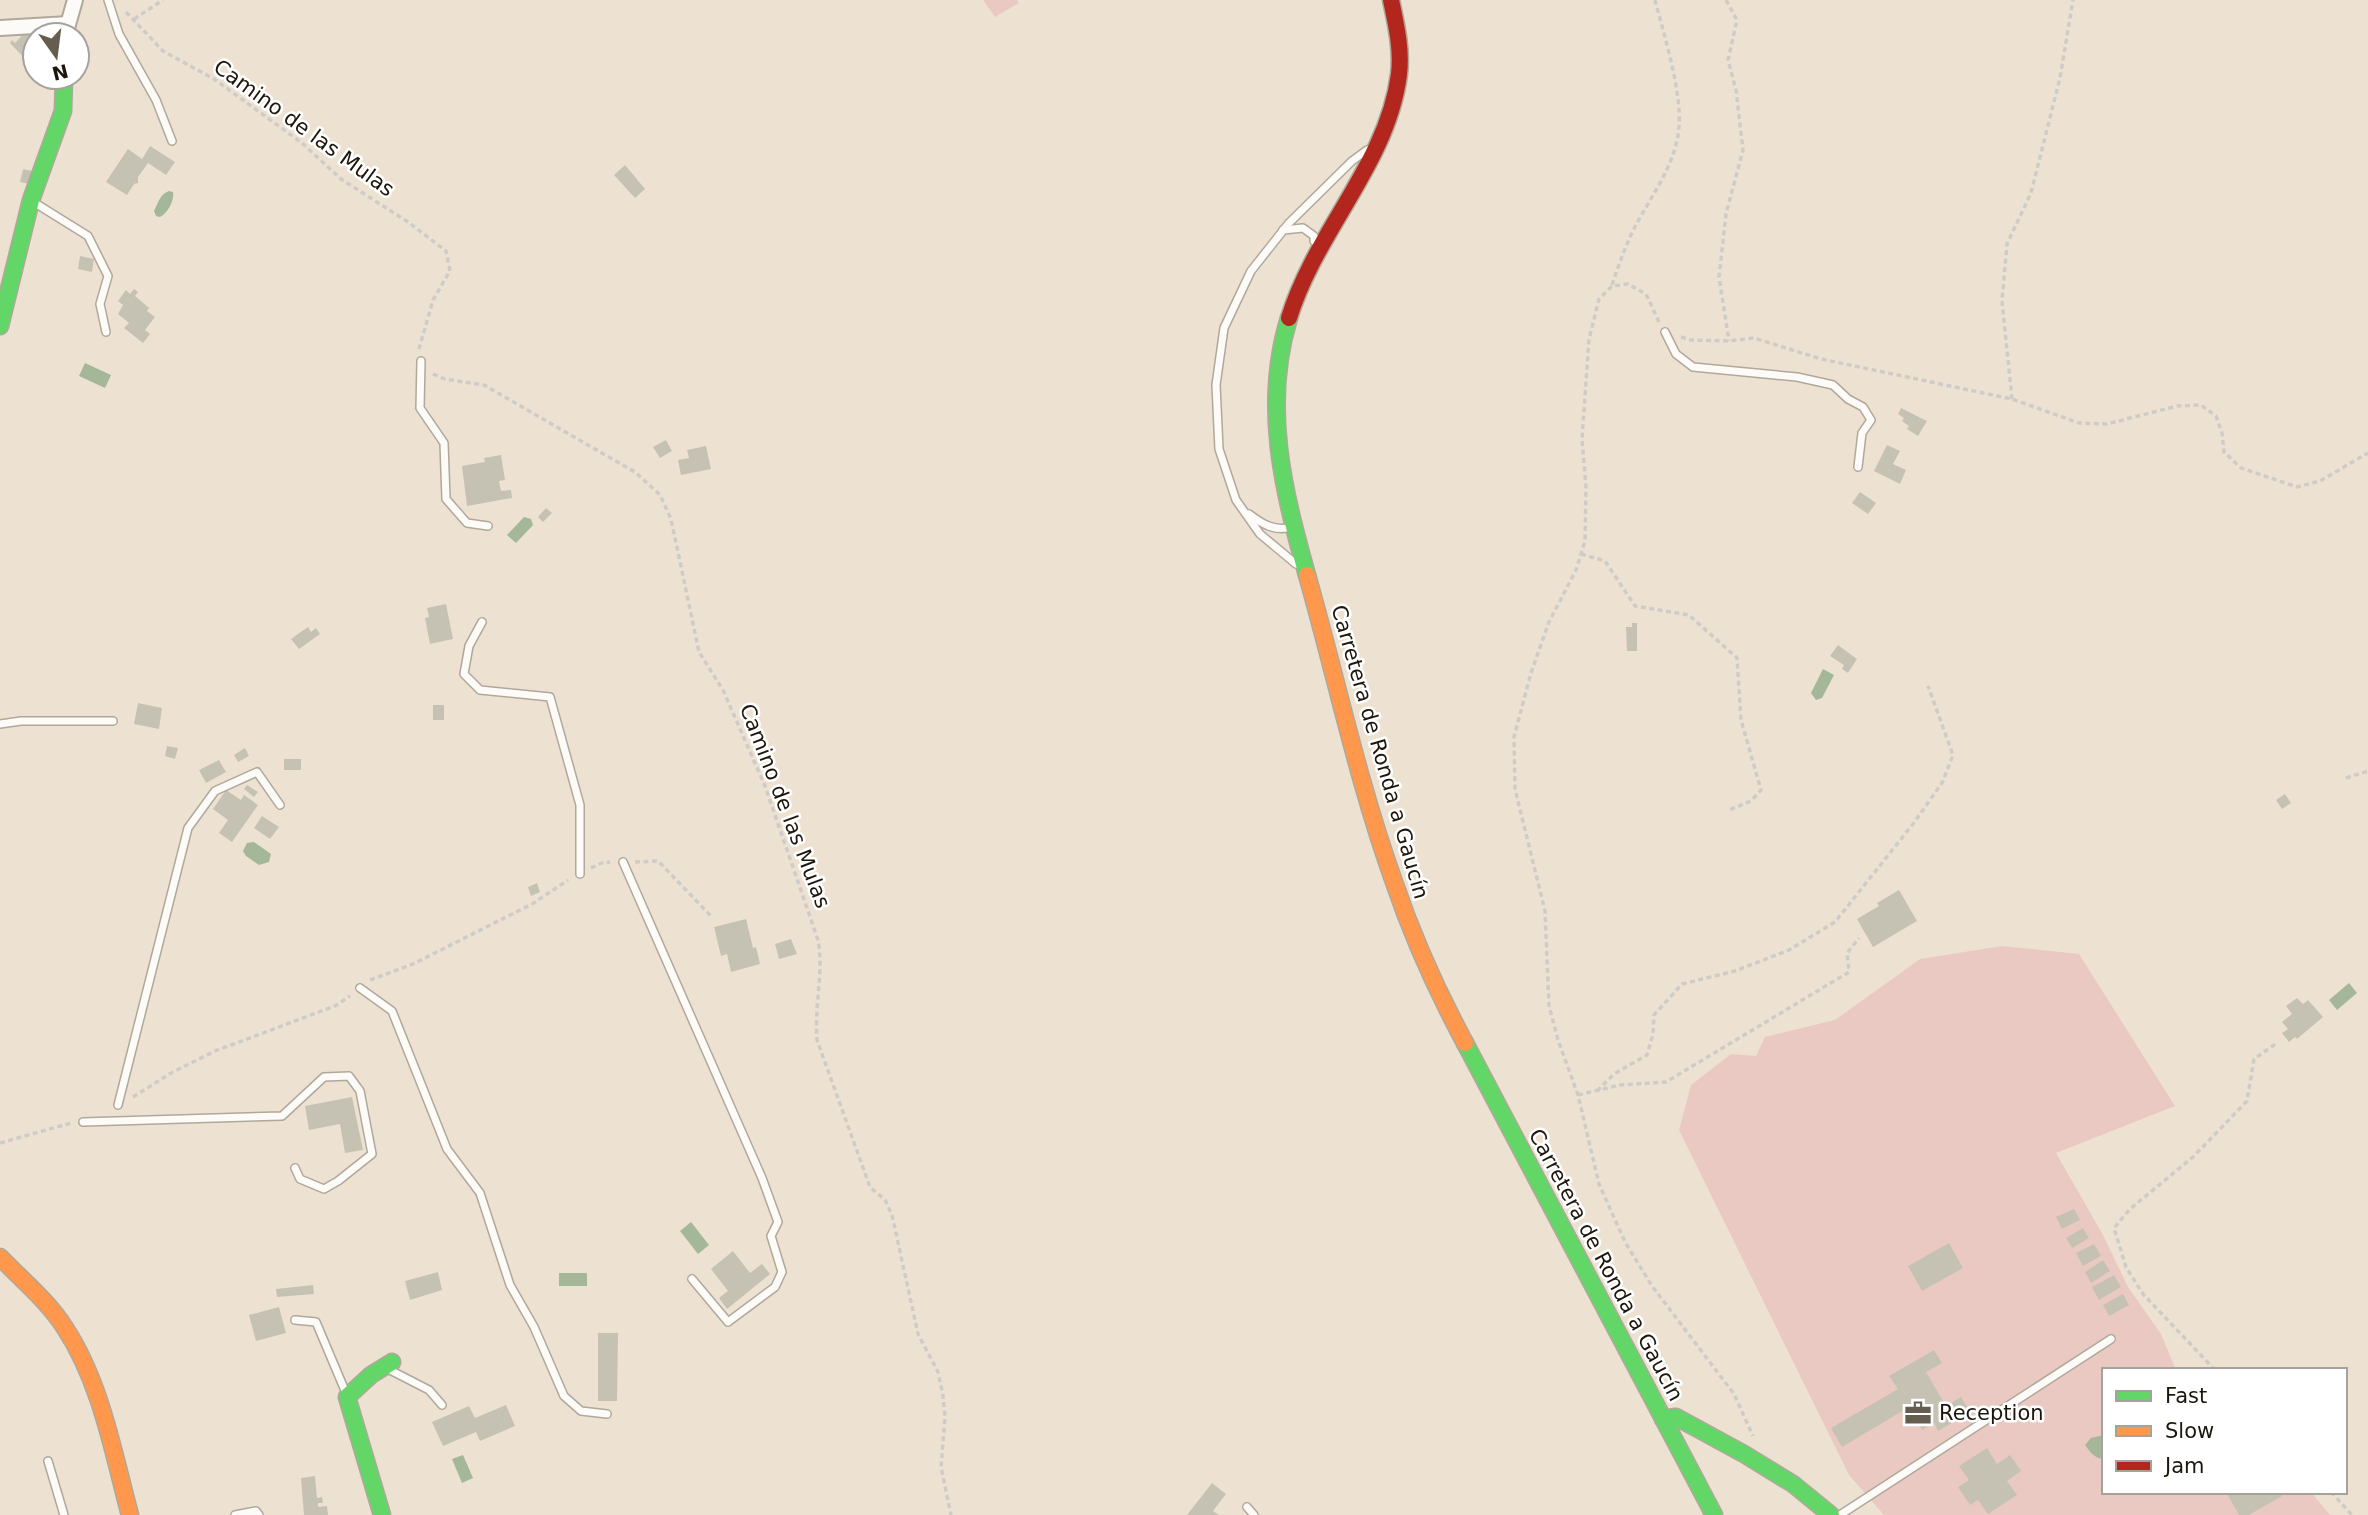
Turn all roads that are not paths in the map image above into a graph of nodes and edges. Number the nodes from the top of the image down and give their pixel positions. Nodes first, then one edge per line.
1 (75, 0) edge
2 (108, 0) edge
3 (1391, 0) edge
4 (69, 21) edge
5 (0, 27) edge
6 (21, 28) edge
7 (64, 91) edge
8 (172, 141) dead end
9 (1379, 142) junction
10 (31, 200) junction
11 (1283, 230) junction
12 (1315, 253) junction
13 (0, 326) edge
14 (106, 332) dead end
15 (1665, 332) road end
16 (421, 362) road end
17 (1858, 467) dead end
18 (1243, 510) junction
19 (1294, 522) junction
20 (488, 526) dead end
21 (1310, 583) junction
22 (482, 622) dead end
23 (113, 721) dead end
24 (0, 724) edge
25 (280, 805) dead end
26 (623, 862) dead end
27 (580, 874) dead end
28 (360, 988) dead end
29 (118, 1105) dead end
30 (83, 1122) dead end
31 (295, 1168) dead end
32 (0, 1257) edge
33 (692, 1279) dead end
34 (295, 1320) dead end
35 (2111, 1339) dead end
36 (388, 1364) joint
37 (347, 1397) junction
38 (442, 1405) dead end
39 (607, 1414) dead end
40 (1663, 1419) junction
41 (48, 1461) dead end
42 (1247, 1507) dead end
43 (64, 1515) edge
44 (130, 1515) edge
45 (236, 1515) edge
46 (259, 1515) edge
47 (382, 1515) edge
48 (1254, 1515) edge
49 (1714, 1515) edge
50 (1831, 1515) edge
51 (1839, 1515) edge

1 - 4 street
2 - 8 lane
3 - 9 main road, Carretera de Ronda a Gaucín
5 - 6 street
7 - 10 main road
9 - 11 lane
9 - 12 main road, Carretera de Ronda a Gaucín
10 - 13 main road
10 - 14 lane
11 - 12 lane
11 - 18 lane
12 - 19 main road, Carretera de Ronda a Gaucín
15 - 17 lane
16 - 20 lane
18 - 19 lane
18 - 21 lane
19 - 21 main road, Carretera de Ronda a Gaucín
21 - 40 main road, Carretera de Ronda a Gaucín
22 - 27 lane
23 - 24 lane
25 - 29 lane
26 - 33 lane
28 - 39 lane
30 - 31 lane
32 - 44 main road
34 - 37 lane
35 - 51 lane
36 - 37 main road
36 - 38 lane
37 - 47 main road
40 - 49 main road, Carretera de Ronda a Gaucín
40 - 50 main road
41 - 43 lane
42 - 48 lane
45 - 46 lane

